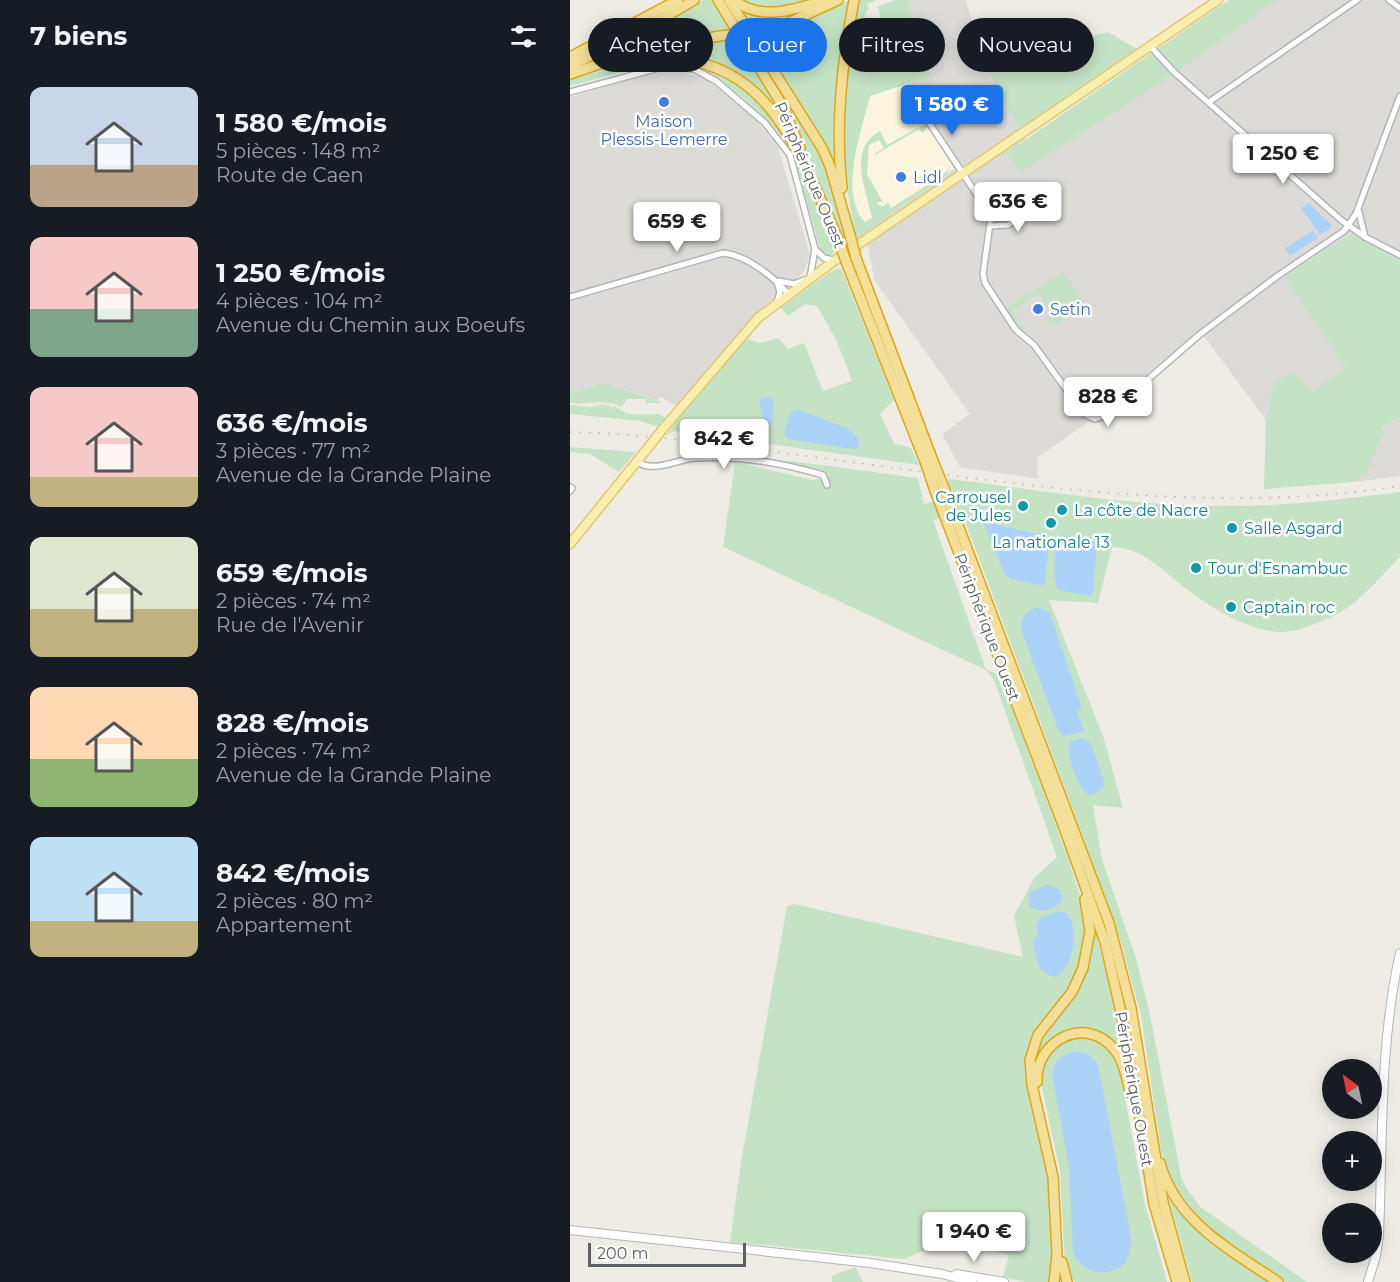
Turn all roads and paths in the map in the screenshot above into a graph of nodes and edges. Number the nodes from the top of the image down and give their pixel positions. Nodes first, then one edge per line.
1 (678, 0) edge
2 (694, 0) edge
3 (718, 0) edge
4 (731, 0) edge
5 (826, 0) edge
6 (838, 0) edge
7 (1218, 0) edge
8 (1357, 0) edge
9 (1389, 0) edge
10 (854, 1) edge
11 (1400, 8) edge
12 (713, 37) edge
13 (1150, 46) junction
14 (570, 57) edge
15 (570, 66) edge
16 (713, 66) edge
17 (588, 68) edge
18 (570, 74) edge
19 (570, 92) edge
20 (1400, 96) edge
21 (929, 98) dead end
22 (1209, 102) junction
23 (964, 174) junction
24 (814, 185) junction
25 (1037, 206) dead end
26 (1359, 207) junction
27 (1347, 225) junction
28 (991, 226) junction
29 (850, 235) junction
30 (1365, 237) junction
31 (858, 250) junction
32 (815, 251) junction
33 (1400, 255) edge
34 (836, 263) junction
35 (808, 279) junction
36 (777, 281) junction
37 (790, 295) junction
38 (570, 297) edge
39 (777, 302) junction
40 (747, 331) junction
41 (637, 462) junction
42 (930, 462) junction
43 (827, 485) dead end
44 (950, 516) junction
45 (570, 544) edge
46 (1066, 833) junction
47 (1400, 953) edge
48 (1140, 1129) junction
49 (1152, 1146) junction
50 (570, 1230) edge
51 (942, 1274) junction
52 (972, 1282) edge
53 (1004, 1282) edge
54 (1054, 1282) edge
55 (1067, 1282) edge
56 (1177, 1282) edge
57 (1185, 1282) edge
58 (1278, 1282) edge
59 (1368, 1282) edge

1 - 14 highway
2 - 15 highway
3 - 24 highway, Périphérique Ouest
4 - 5 highway
4 - 29 highway
6 - 12 highway, bridge
7 - 13 main road
8 - 22 street
9 - 11 street
10 - 29 highway, Périphérique Ouest
13 - 22 street
13 - 23 main road
16 - 24 highway
17 - 18 highway
19 - 32 street
20 - 26 street
21 - 23 street
22 - 27 street
23 - 28 street
23 - 31 main road
23 - 31 main road
24 - 34 highway, Périphérique Ouest, bridge
25 - 28 street
26 - 27 street
26 - 30 street
27 - 28 street
27 - 30 street
29 - 31 highway, Périphérique Ouest, bridge
30 - 33 street
31 - 42 highway, Périphérique Ouest
32 - 34 street
32 - 34 street
32 - 35 street
34 - 35 main road
34 - 37 main road
34 - 42 highway, Périphérique Ouest
35 - 36 street
35 - 37 main road
36 - 37 street
36 - 38 street
36 - 39 street
37 - 39 main road
37 - 40 main road
39 - 40 main road
40 - 41 main road, bridge
41 - 43 street
41 - 45 main road
42 - 44 highway, Périphérique Ouest, bridge
44 - 46 highway, Périphérique Ouest
44 - 49 highway, Périphérique Ouest
46 - 48 highway, Périphérique Ouest
46 - 54 highway
47 - 59 street
48 - 55 highway
48 - 56 highway, Périphérique Ouest
49 - 57 highway, Périphérique Ouest
49 - 58 highway
50 - 51 street
51 - 52 street
51 - 53 street

